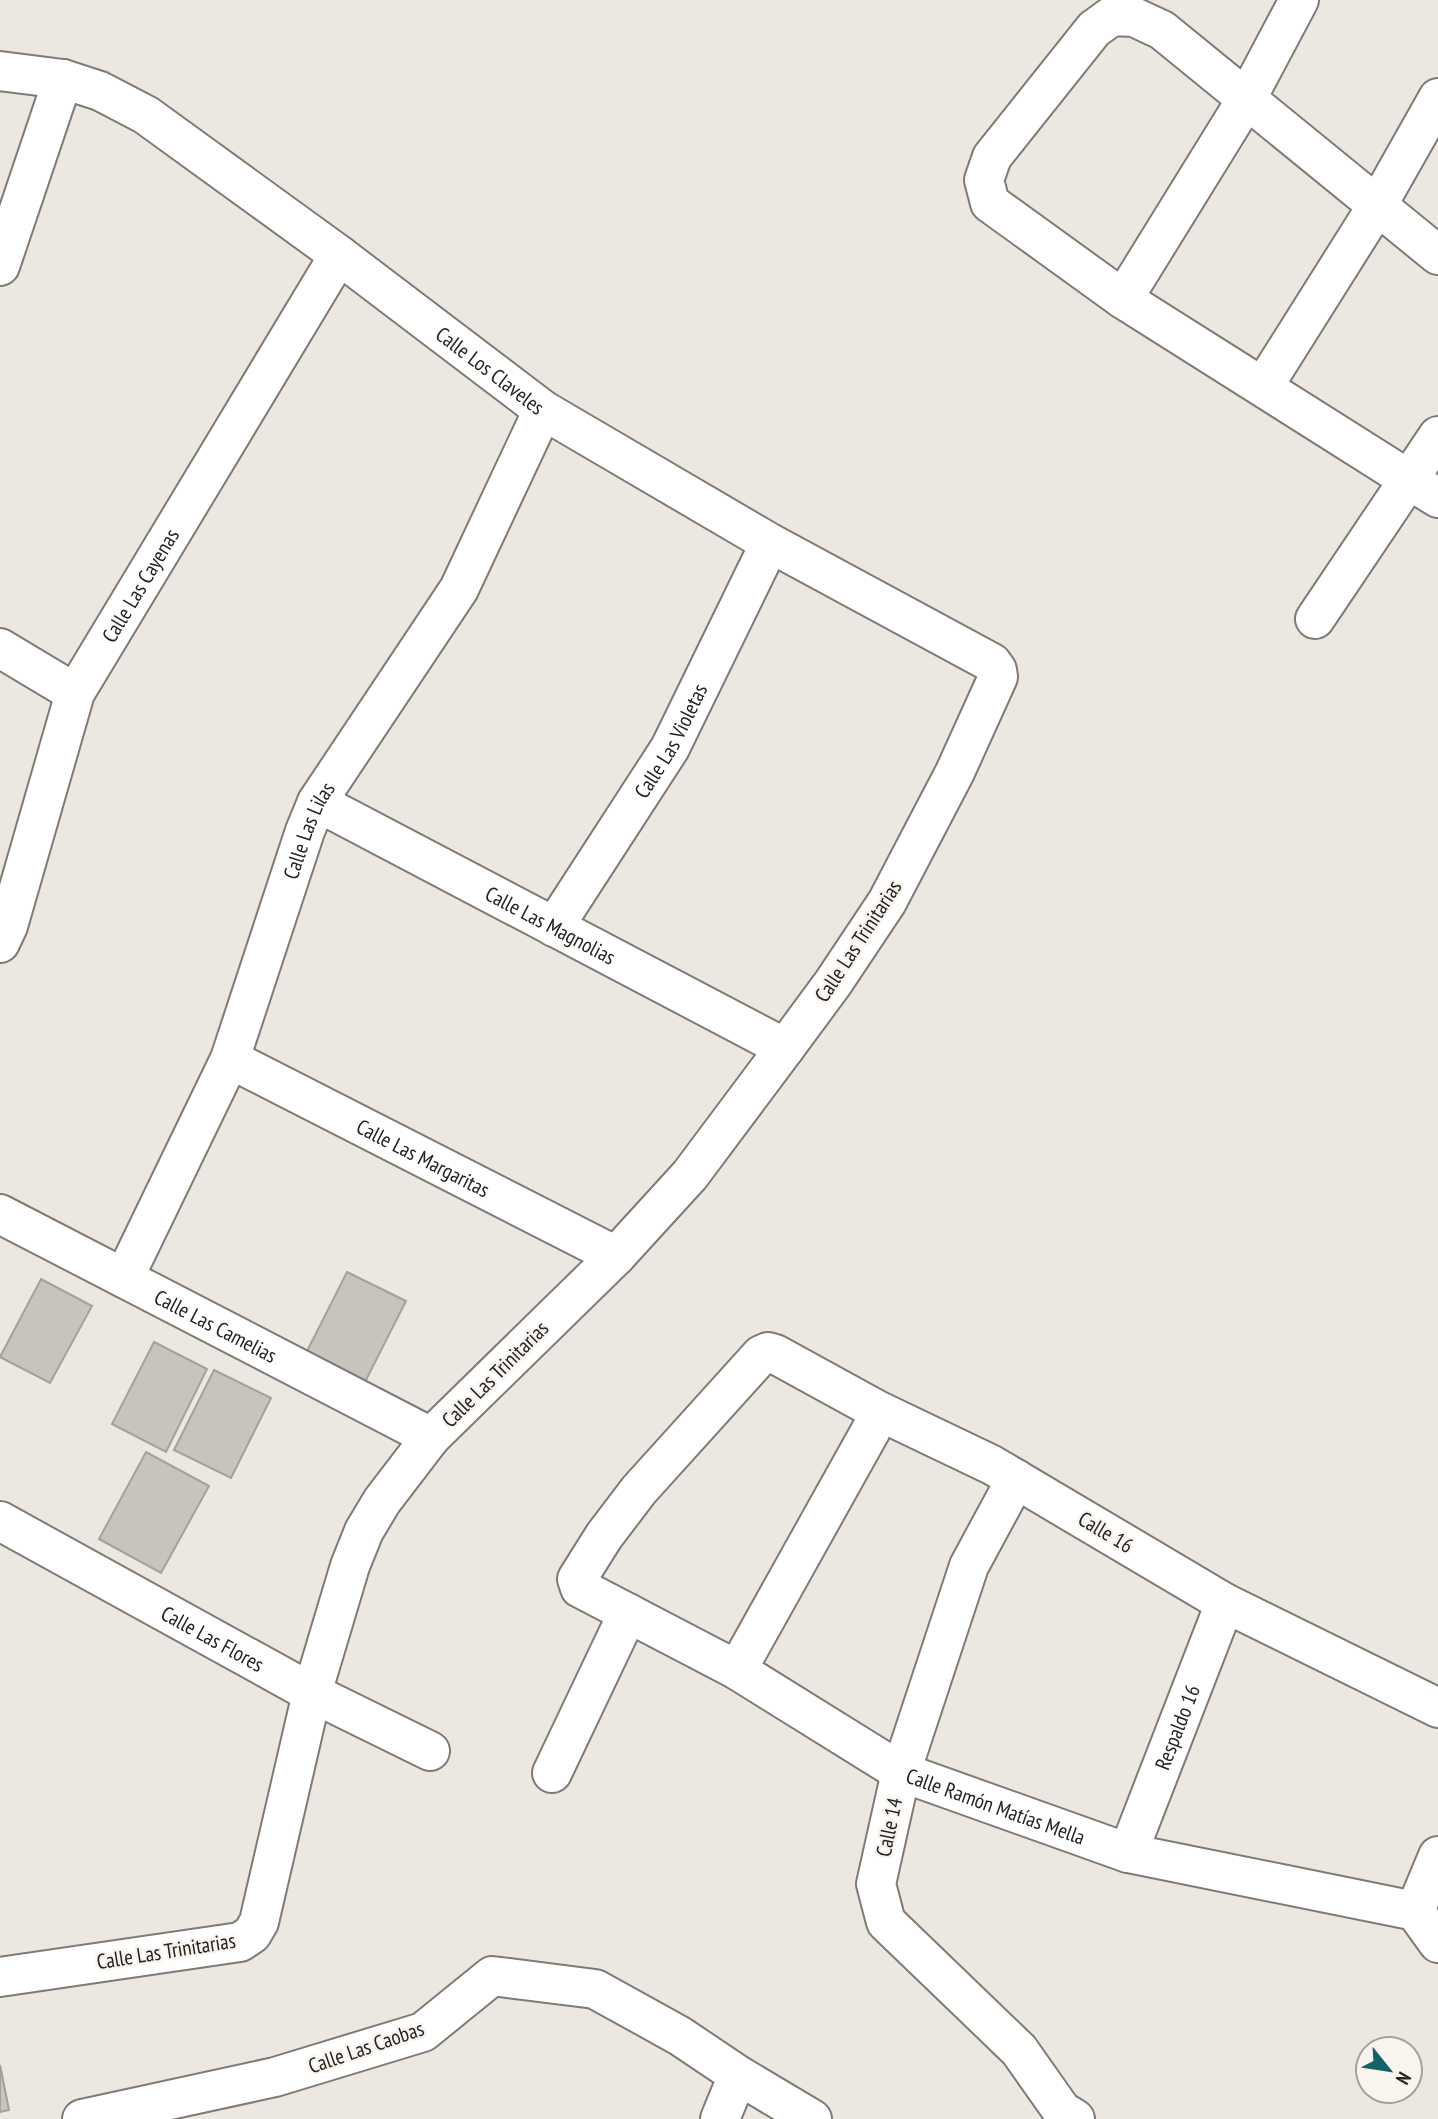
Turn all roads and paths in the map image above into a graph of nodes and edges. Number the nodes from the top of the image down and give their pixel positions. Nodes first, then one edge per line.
1 (1299, 0) edge
2 (0, 71) edge
3 (63, 79) junction
4 (1438, 97) edge
5 (1246, 100) junction
6 (1377, 206) junction
7 (339, 255) junction
8 (1438, 255) edge
9 (0, 266) edge
10 (1124, 299) junction
11 (1263, 387) junction
12 (543, 410) junction
13 (1438, 436) edge
14 (1423, 489) edge
15 (770, 543) junction
16 (1315, 619) dead end
17 (0, 649) edge
18 (992, 663) joint
19 (75, 692) junction
20 (317, 802) junction
21 (554, 927) junction
22 (3, 930) edge
23 (785, 1048) junction
24 (230, 1059) junction
25 (0, 1214) edge
26 (616, 1256) junction
27 (124, 1278) junction
28 (871, 1430) dead end
29 (431, 1437) junction
30 (1016, 1479) junction
31 (0, 1521) edge
32 (580, 1588) joint
33 (1225, 1603) junction
34 (628, 1613) junction
35 (737, 1670) junction
36 (312, 1693) junction
37 (1438, 1708) edge
38 (430, 1751) dead end
39 (901, 1772) junction
40 (552, 1773) dead end
41 (1128, 1853) junction
42 (1438, 1856) edge
43 (1415, 1910) junction
44 (1438, 1943) edge
45 (0, 1977) edge
46 (738, 2075) junction
47 (1059, 2116) edge
48 (82, 2119) edge
49 (720, 2119) edge
50 (812, 2119) edge

1 - 5 street
2 - 3 street, Calle Los Claveles
3 - 7 street, Calle Los Claveles
3 - 9 street
4 - 6 street
5 - 6 street
5 - 10 street
5 - 10 street
6 - 8 street
6 - 11 street
7 - 12 street, Calle Los Claveles
7 - 19 street, Calle Las Cayenas
10 - 11 street
11 - 14 street
12 - 15 street, Calle Los Claveles
12 - 20 street, Calle Las Lilas
13 - 14 street
14 - 16 street
15 - 18 street, Calle Los Claveles
15 - 21 street, Calle Las Violetas
17 - 19 street
18 - 23 street, Calle Las Trinitarias
19 - 22 street, Calle Las Cayenas
20 - 21 street, Calle Las Magnolias
20 - 24 street, Calle Las Lilas
21 - 23 street, Calle Las Magnolias
23 - 26 street, Calle Las Trinitarias
24 - 26 street, Calle Las Margaritas
24 - 27 street, Calle Las Lilas
25 - 27 street, Calle Las Camelias
26 - 29 street, Calle Las Trinitarias
27 - 29 street, Calle Las Camelias
28 - 35 street
29 - 36 street, Calle Las Trinitarias
30 - 32 street, Calle 16
30 - 33 street, Calle 16
30 - 39 street, Calle 14
31 - 36 street, Calle Las Flores
32 - 34 street, Calle Ramón Matías Mella
33 - 37 street, Calle 16
33 - 41 street, Respaldo 16
34 - 35 street, Calle Ramón Matías Mella
34 - 40 street
35 - 39 street, Calle Ramón Matías Mella
36 - 38 street, Calle Las Flores
36 - 45 street, Calle Las Trinitarias
39 - 41 street, Calle Ramón Matías Mella
39 - 47 street, Calle 14
41 - 43 street, Calle Ramón Matías Mella
42 - 43 street
43 - 44 street
46 - 48 street, Calle Las Caobas
46 - 49 street
46 - 50 street, Calle Las Caobas

